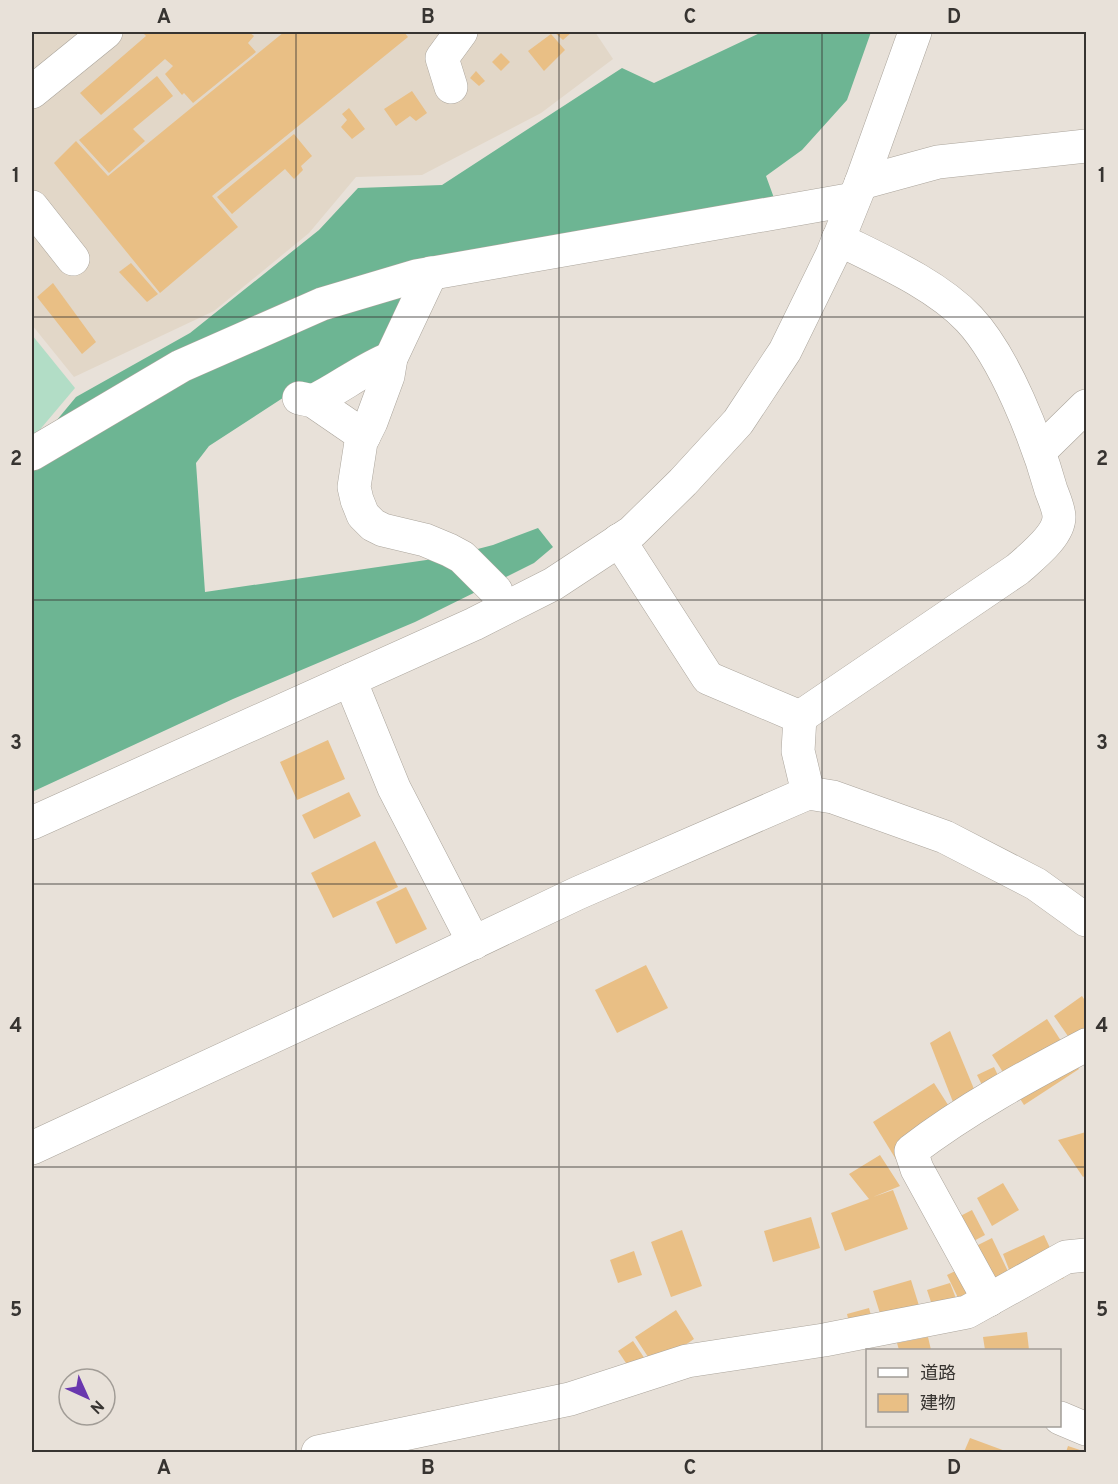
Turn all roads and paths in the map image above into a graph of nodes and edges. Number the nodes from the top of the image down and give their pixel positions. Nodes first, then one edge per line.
1 (106, 32) edge
2 (461, 32) edge
3 (915, 32) edge
4 (451, 87) dead end
5 (32, 92) edge
6 (1086, 146) edge
7 (857, 191) junction
8 (32, 207) edge
9 (838, 239) junction
10 (73, 259) dead end
11 (430, 273) junction
12 (391, 358) junction
13 (1086, 406) edge
14 (364, 436) junction
15 (33, 438) edge
16 (1040, 451) junction
17 (620, 540) junction
18 (496, 591) dead end
19 (350, 680) junction
20 (800, 717) junction
21 (808, 793) junction
22 (32, 823) edge
23 (1086, 920) edge
24 (474, 943) junction
25 (1086, 1045) edge
26 (32, 1148) edge
27 (1086, 1255) edge
28 (989, 1300) junction
29 (824, 1341) junction
30 (866, 1355) edge
31 (1061, 1419) edge
32 (1086, 1429) edge
33 (318, 1452) edge

1 - 5 street
2 - 4 street
3 - 7 street
6 - 7 street
7 - 9 street
7 - 11 street
8 - 10 street
9 - 16 street
9 - 17 street
11 - 12 street
11 - 15 street
12 - 14 street
12 - 14 street
13 - 16 street
14 - 18 street
16 - 20 street
17 - 19 street
17 - 20 street
19 - 22 street
19 - 24 street
20 - 21 street
21 - 23 street
21 - 24 street
24 - 26 street
25 - 28 street
27 - 28 street
28 - 29 street
29 - 30 street
29 - 33 street
31 - 32 street

